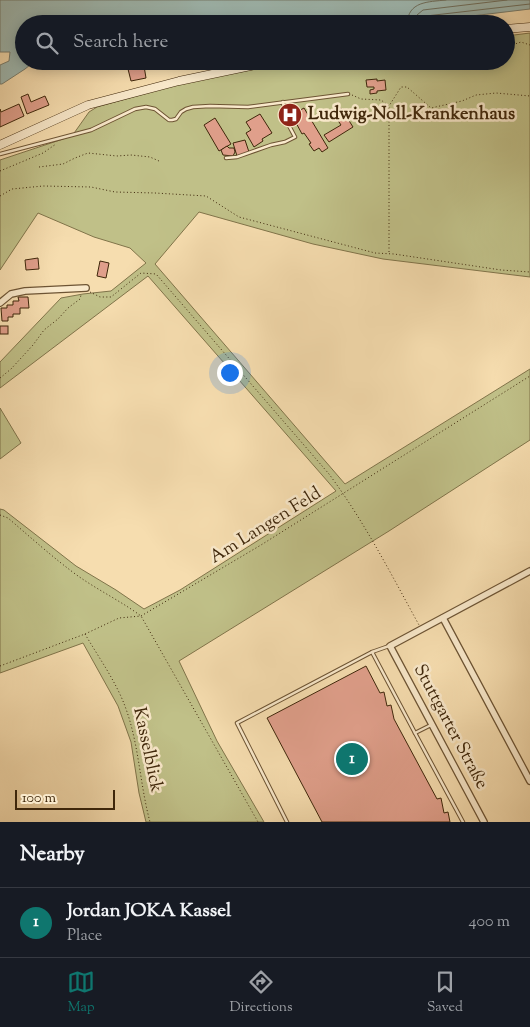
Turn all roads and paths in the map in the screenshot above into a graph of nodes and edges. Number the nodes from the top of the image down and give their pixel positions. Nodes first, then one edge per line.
1 (530, 27) edge
2 (515, 28) edge
3 (515, 44) edge
4 (530, 45) edge
5 (234, 70) edge
6 (348, 94) joint
7 (530, 96) edge
8 (283, 102) junction
9 (389, 106) junction
10 (59, 143) dead end
11 (0, 145) edge
12 (0, 154) edge
13 (226, 158) dead end
14 (159, 161) dead end
15 (39, 167) dead end
16 (0, 171) edge
17 (0, 196) edge
18 (389, 254) junction
19 (530, 272) edge
20 (84, 288) junction
21 (0, 303) edge
22 (530, 376) edge
23 (0, 378) edge
24 (344, 493) junction
25 (0, 515) edge
26 (530, 571) edge
27 (141, 616) junction
28 (443, 618) junction
29 (421, 630) junction
30 (85, 634) junction
31 (390, 646) junction
32 (372, 652) junction
33 (0, 666) edge
34 (432, 724) junction
35 (415, 733) junction
36 (529, 778) edge
37 (150, 822) edge
38 (258, 822) edge
39 (287, 822) edge
40 (463, 822) edge
41 (484, 822) edge

1 - 2 street
3 - 4 path
5 - 11 street
6 - 8 lane
6 - 9 path
7 - 9 path
8 - 12 lane
8 - 13 lane
9 - 18 path
10 - 16 path
14 - 15 path
17 - 18 path
18 - 19 path
20 - 21 street
20 - 23 path
20 - 24 path
22 - 24 path, Am Langen Feld
24 - 27 path, Am Langen Feld
24 - 29 path
25 - 27 path
26 - 28 street
27 - 30 path, Am Langen Feld
27 - 38 path
28 - 29 street
28 - 36 street
29 - 31 street
30 - 33 path, Am Langen Feld
30 - 37 path, Kasselblick
31 - 32 lane
31 - 34 street, Stuttgarter Straße
32 - 35 lane
32 - 39 lane
34 - 35 lane
34 - 41 street, Stuttgarter Straße
35 - 40 lane

